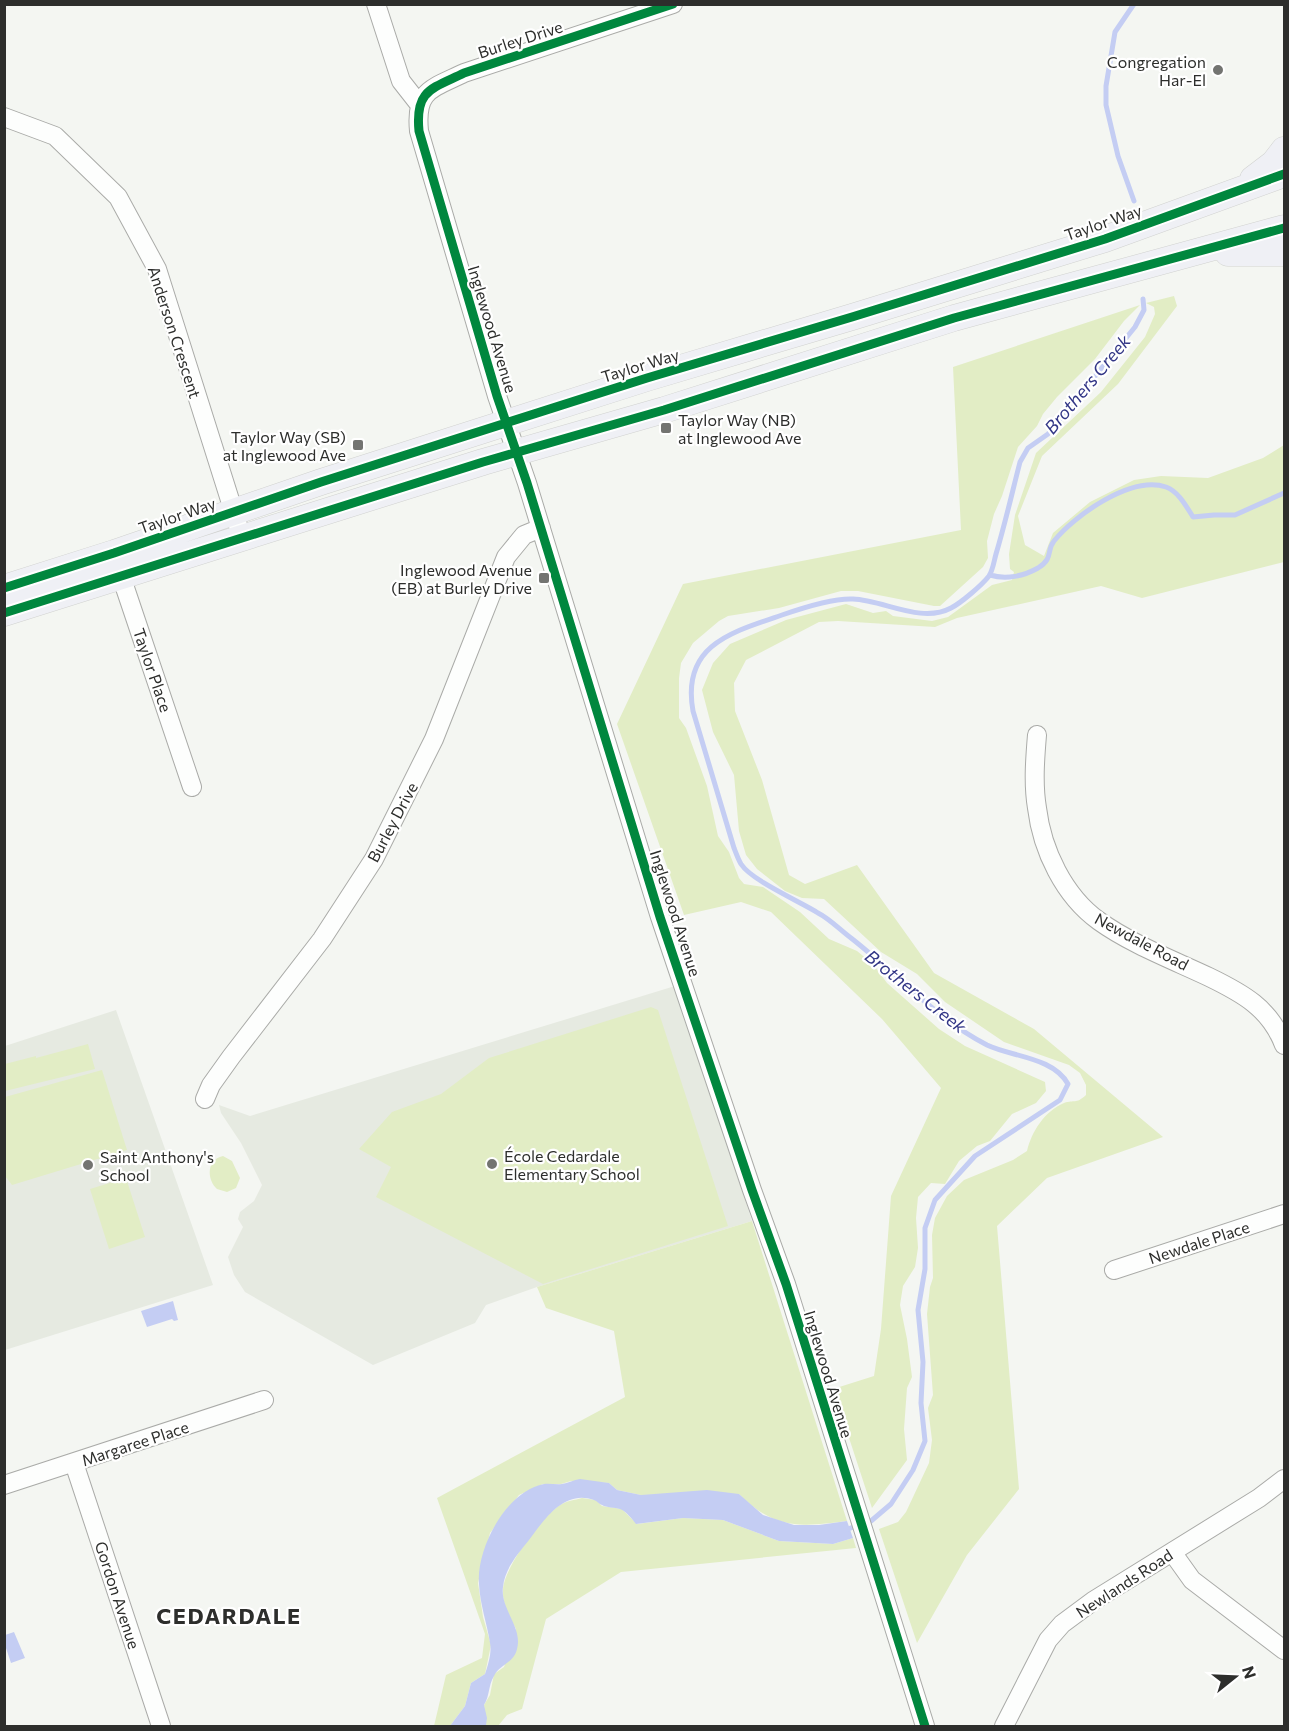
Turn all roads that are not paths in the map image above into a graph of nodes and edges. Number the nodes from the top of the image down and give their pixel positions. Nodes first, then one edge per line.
1 (376, 4) edge
2 (673, 4) edge
3 (419, 104) junction
4 (4, 117) edge
5 (1284, 150) edge
6 (1284, 174) edge
7 (1241, 189) junction
8 (1284, 228) edge
9 (1284, 253) edge
10 (1162, 261) junction
11 (507, 424) junction
12 (516, 452) junction
13 (233, 512) junction
14 (541, 528) junction
15 (242, 538) junction
16 (118, 565) junction
17 (4, 588) edge
18 (4, 613) edge
19 (1036, 735) dead end
20 (192, 787) dead end
21 (1284, 1045) edge
22 (205, 1099) dead end
23 (1284, 1214) edge
24 (1114, 1270) dead end
25 (264, 1400) dead end
26 (75, 1463) junction
27 (1284, 1479) edge
28 (4, 1485) edge
29 (1172, 1552) junction
30 (1284, 1650) edge
31 (161, 1726) edge
32 (925, 1726) edge
33 (1004, 1726) edge

1 - 3 street
2 - 3 street, Burley Drive
3 - 11 street, Inglewood Avenue
4 - 13 street, Anderson Crescent
5 - 7 highway
6 - 7 highway, Taylor Way
7 - 11 highway, Taylor Way
8 - 10 highway, Taylor Way
9 - 10 highway
10 - 12 highway, Taylor Way
11 - 12 street, Inglewood Avenue
11 - 13 highway, Taylor Way
12 - 14 street, Inglewood Avenue
12 - 15 highway, Taylor Way
13 - 15 street, Anderson Crescent
13 - 16 highway, Taylor Way
14 - 22 street, Burley Drive
14 - 32 street, Inglewood Avenue
15 - 16 highway, Taylor Way
16 - 17 highway, Taylor Way
16 - 18 highway, Taylor Way
16 - 20 street, Taylor Place
19 - 21 street, Newdale Road
23 - 24 street, Newdale Place
25 - 26 street, Margaree Place
26 - 28 street, Margaree Place
26 - 31 street, Gordon Avenue
27 - 29 street, Newlands Road
29 - 30 street
29 - 33 street, Newlands Road

